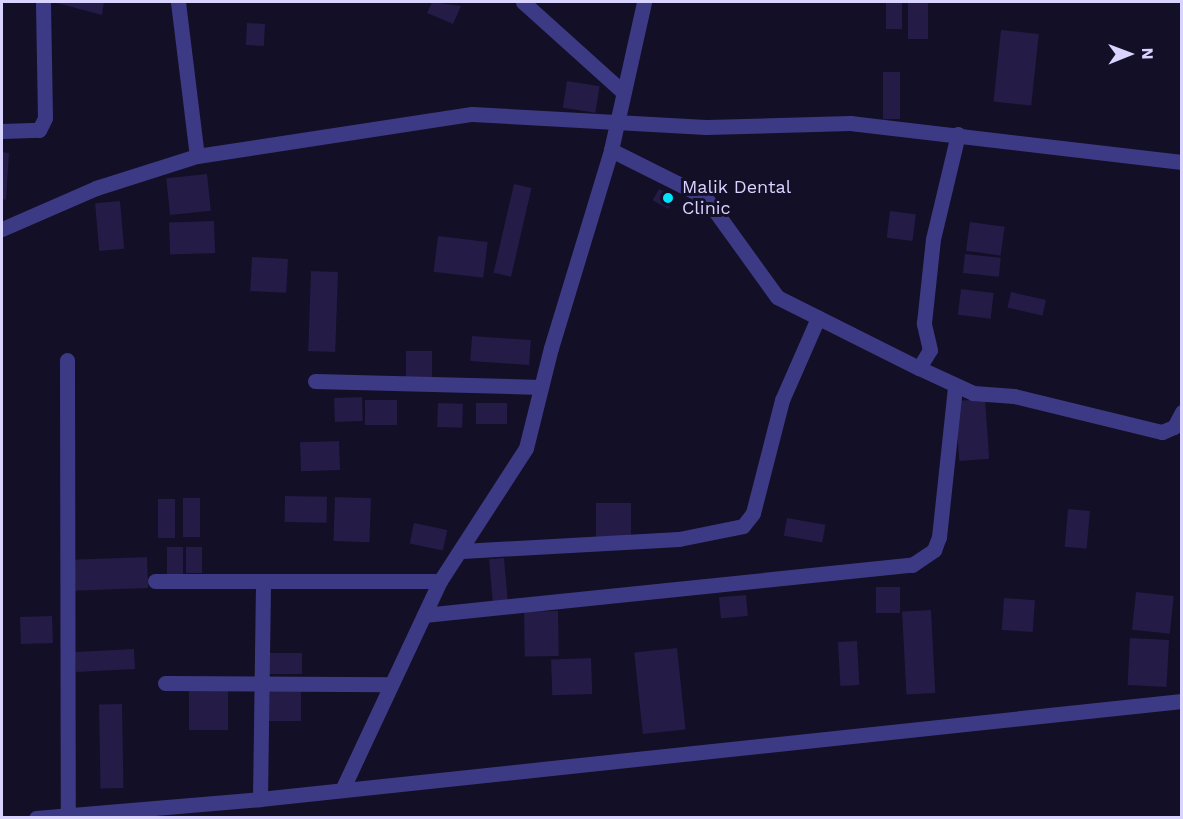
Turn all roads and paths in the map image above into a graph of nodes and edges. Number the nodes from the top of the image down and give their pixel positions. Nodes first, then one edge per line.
1 (43, 2) edge
2 (178, 2) edge
3 (523, 2) edge
4 (644, 2) edge
5 (622, 90) junction
6 (614, 123) junction
7 (2, 132) edge
8 (958, 134) junction
9 (611, 150) junction
10 (197, 156) junction
11 (1182, 162) edge
12 (2, 229) edge
13 (818, 318) junction
14 (67, 360) dead end
15 (919, 368) junction
16 (315, 381) dead end
17 (541, 387) junction
18 (955, 388) junction
19 (1182, 412) edge
20 (462, 551) junction
21 (154, 581) dead end
22 (263, 581) junction
23 (440, 581) junction
24 (424, 615) junction
25 (259, 682) junction
26 (165, 683) dead end
27 (391, 684) junction
28 (1182, 702) edge
29 (342, 790) junction
30 (260, 799) junction
31 (68, 816) junction
32 (36, 818) edge

1 - 7 street
2 - 10 street
3 - 5 street
4 - 5 street
5 - 6 street
6 - 8 street
6 - 9 street
6 - 10 street
8 - 11 street
8 - 15 street
9 - 13 street
9 - 17 street
10 - 12 street
13 - 15 street
13 - 20 street
14 - 31 street
15 - 18 street
16 - 17 street
17 - 20 street
18 - 19 street
18 - 24 street
20 - 23 street
21 - 22 street
22 - 23 street
22 - 25 street
23 - 24 street
24 - 27 street
25 - 26 street
25 - 27 street
25 - 30 street
27 - 29 street
28 - 29 street
29 - 30 street
30 - 31 street
31 - 32 street

